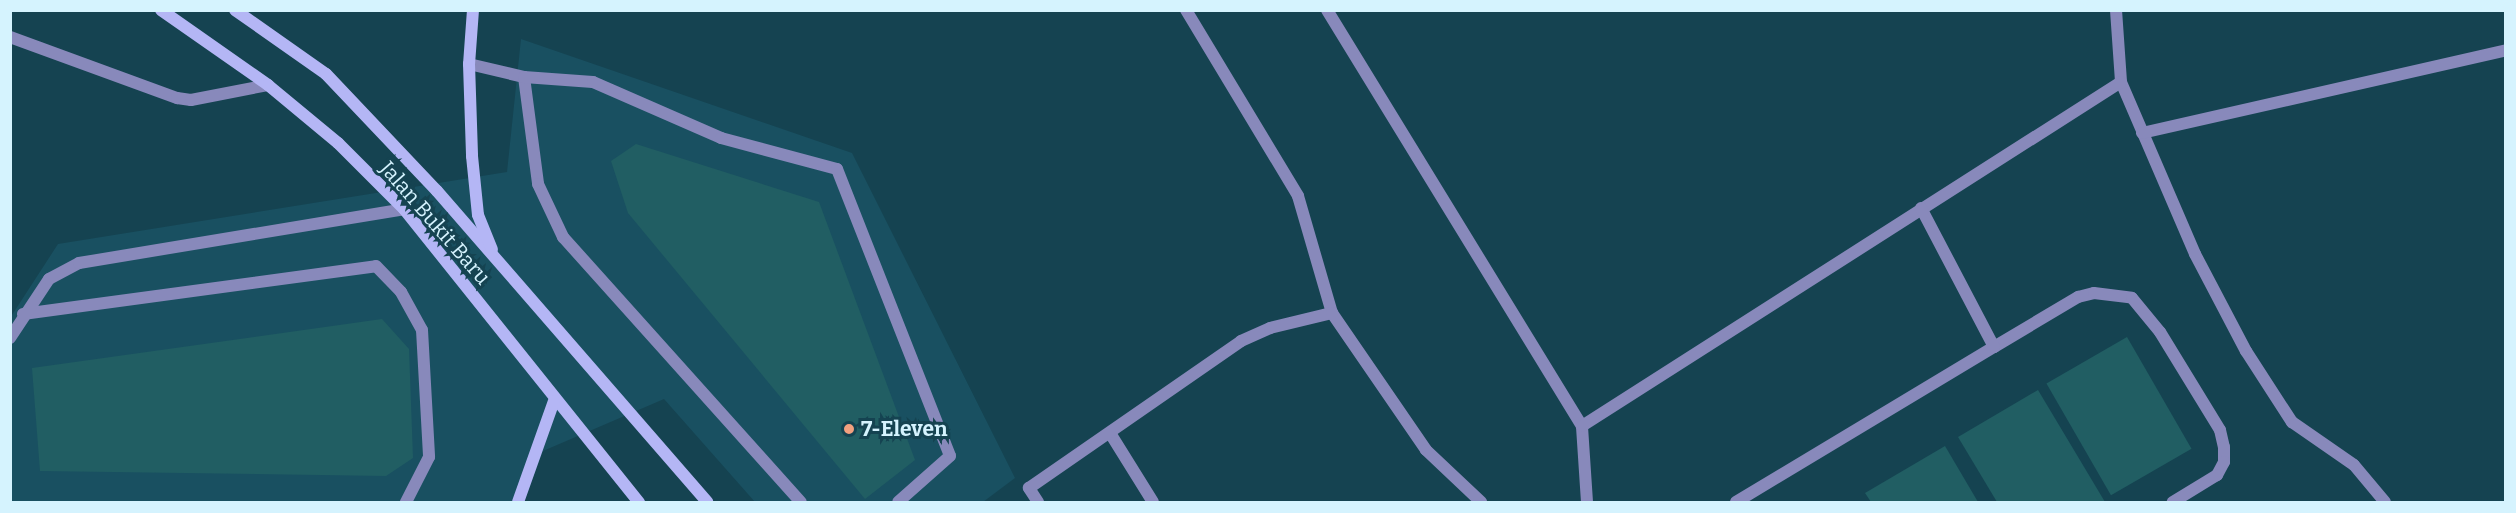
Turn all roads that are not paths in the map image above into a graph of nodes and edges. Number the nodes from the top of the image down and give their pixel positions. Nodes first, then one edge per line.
1 (161, 10) edge
2 (235, 10) edge
3 (473, 10) edge
4 (1186, 10) edge
5 (1327, 10) edge
6 (2116, 10) edge
7 (10, 37) edge
8 (2505, 50) edge
9 (469, 64) junction
10 (524, 77) junction
11 (2121, 81) junction
12 (268, 85) junction
13 (2142, 133) junction
14 (1920, 208) junction
15 (404, 209) junction
16 (496, 260) junction
17 (1332, 313) junction
18 (23, 314) junction
19 (10, 338) edge
20 (1994, 347) junction
21 (554, 401) junction
22 (1582, 426) junction
23 (1110, 433) junction
24 (406, 502) edge
25 (518, 502) edge
26 (639, 502) edge
27 (707, 502) edge
28 (801, 502) edge
29 (898, 502) edge
30 (1038, 502) edge
31 (1153, 502) edge
32 (1481, 502) edge
33 (1587, 502) edge
34 (1736, 502) edge
35 (2173, 502) edge
36 (2385, 502) edge

1 - 12 main road, Jalan Bukit Baru
2 - 16 main road, Jalan Bukit Baru
3 - 9 main road
4 - 17 street
5 - 22 street
6 - 11 street
7 - 12 street
8 - 13 street
9 - 10 street
9 - 16 main road
10 - 28 street
10 - 29 street
11 - 13 street
11 - 14 street
12 - 15 main road, Jalan Bukit Baru
13 - 36 street
14 - 20 street
14 - 22 street
15 - 18 street
15 - 21 main road, Jalan Bukit Baru
16 - 27 main road, Jalan Bukit Baru
17 - 23 street
17 - 32 street
18 - 19 street
18 - 24 street
20 - 34 street
20 - 35 street
21 - 25 main road
21 - 26 main road, Jalan Bukit Baru
22 - 33 street
23 - 30 street
23 - 31 street

